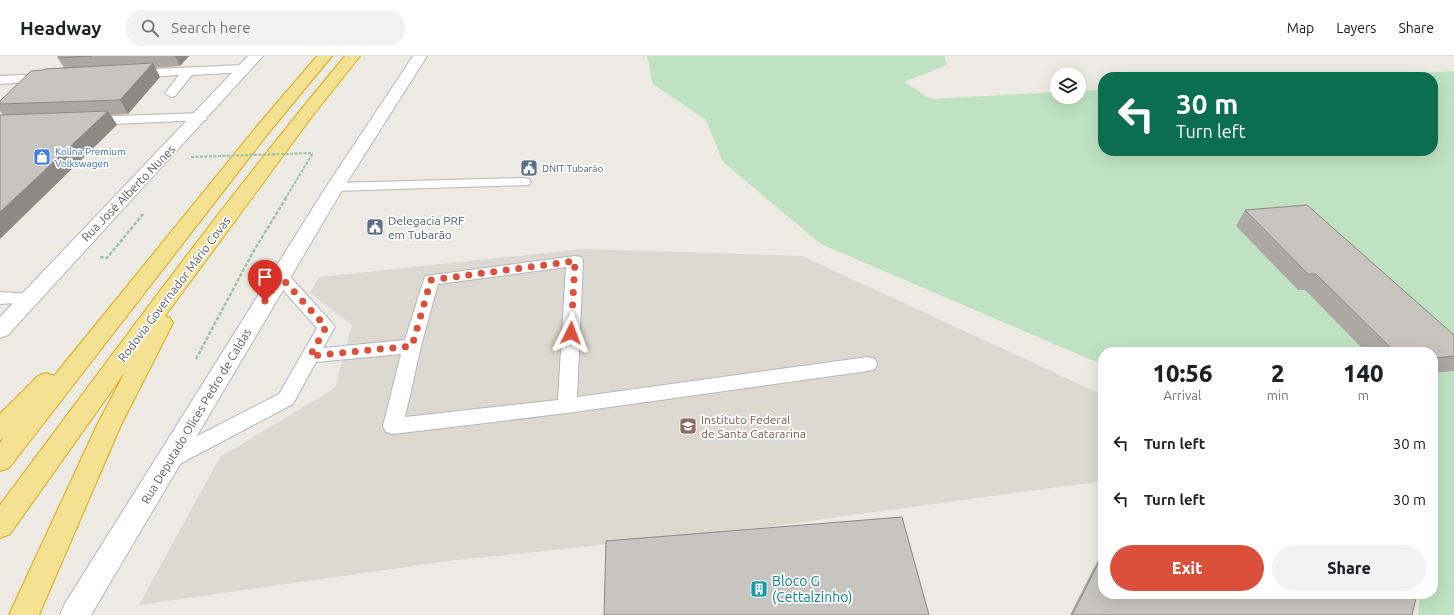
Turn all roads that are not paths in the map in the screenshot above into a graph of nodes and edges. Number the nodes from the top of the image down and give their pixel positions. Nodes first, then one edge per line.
1 (256, 56) edge
2 (325, 56) edge
3 (352, 56) edge
4 (420, 56) edge
5 (243, 69) junction
6 (189, 71) junction
7 (122, 74) edge
8 (61, 77) edge
9 (0, 80) edge
10 (171, 93) dead end
11 (201, 117) junction
12 (78, 122) edge
13 (524, 182) dead end
14 (335, 187) junction
15 (196, 258) junction
16 (280, 276) junction
17 (137, 287) junction
18 (0, 298) edge
19 (28, 298) junction
20 (0, 330) edge
21 (412, 346) junction
22 (310, 356) junction
23 (868, 364) dead end
24 (567, 406) junction
25 (0, 430) edge
26 (169, 460) junction
27 (0, 461) edge
28 (0, 526) edge
29 (24, 615) edge
30 (75, 615) edge

1 - 5 main road, Rua José Alberto Nunes
2 - 17 highway
3 - 15 highway, Rodovia Governador Mário Covas
4 - 14 main road, Rua Deputado Olices Pedro de Caldas
5 - 6 lane
5 - 11 main road, Rua José Alberto Nunes
6 - 7 lane
6 - 10 lane
8 - 9 lane
11 - 12 lane
11 - 19 main road, Rua José Alberto Nunes
13 - 14 lane
14 - 16 main road, Rua Deputado Olices Pedro de Caldas
15 - 28 highway, Rodovia Governador Mário Covas
15 - 29 highway
16 - 22 lane
16 - 26 main road, Rua Deputado Olices Pedro de Caldas
17 - 25 highway
17 - 27 highway
18 - 19 lane
19 - 20 main road, Rua José Alberto Nunes
21 - 22 lane
21 - 24 lane
21 - 24 lane
22 - 26 lane
23 - 24 lane
26 - 30 main road, Rua Deputado Olices Pedro de Caldas

